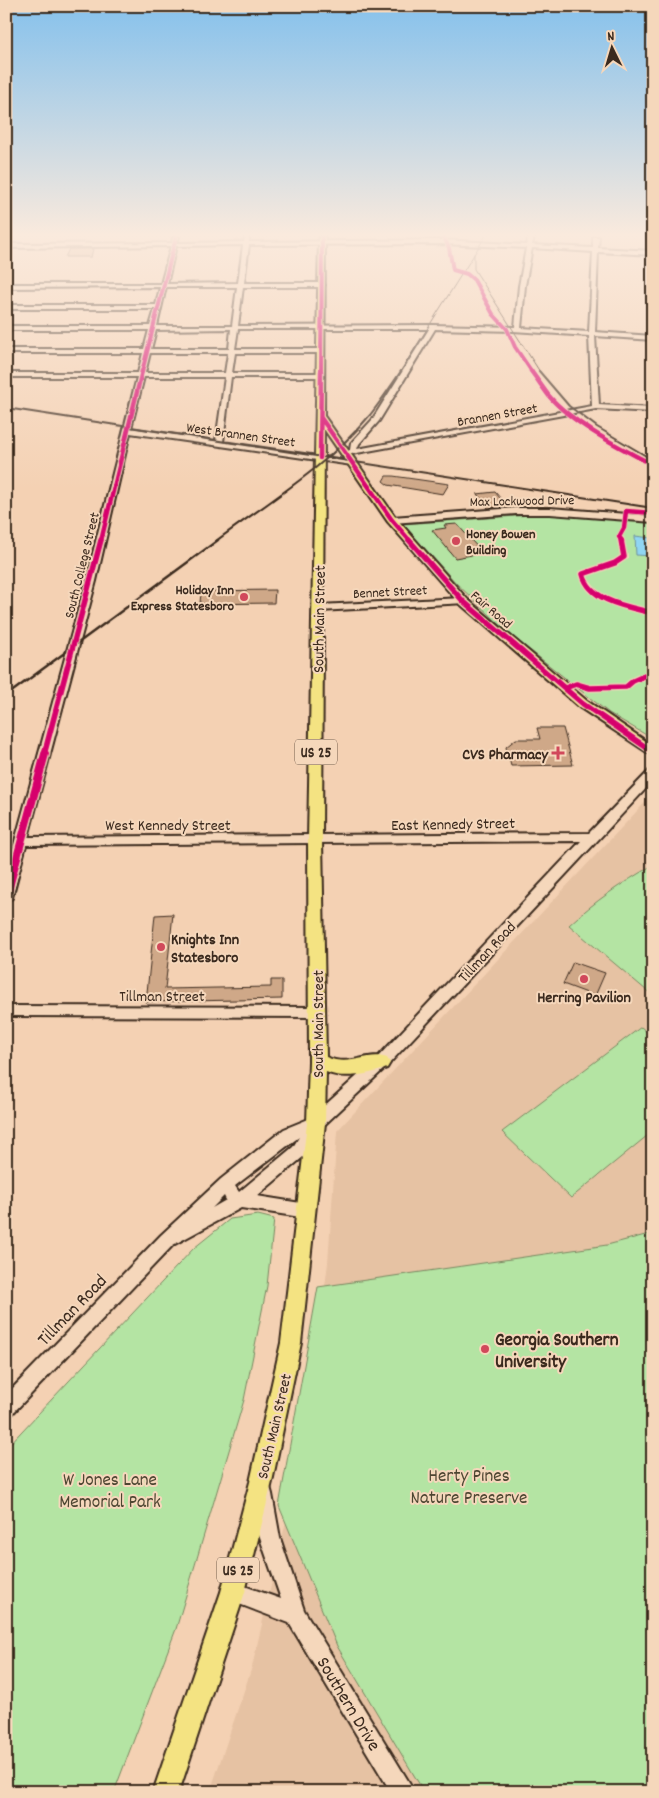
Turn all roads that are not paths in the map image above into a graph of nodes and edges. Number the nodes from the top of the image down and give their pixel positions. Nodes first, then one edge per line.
1 (155, 321) edge
2 (236, 321) edge
3 (321, 321) edge
4 (519, 321) edge
5 (592, 321) edge
6 (433, 327) junction
7 (6, 328) edge
8 (153, 328) junction
9 (235, 328) junction
10 (321, 328) junction
11 (518, 329) junction
12 (592, 334) junction
13 (653, 338) edge
14 (6, 351) edge
15 (147, 351) junction
16 (232, 351) junction
17 (320, 351) junction
18 (6, 375) edge
19 (141, 375) junction
20 (228, 375) junction
21 (320, 375) junction
22 (596, 407) junction
23 (653, 410) edge
24 (321, 418) junction
25 (127, 430) junction
26 (219, 443) junction
27 (352, 456) junction
28 (320, 458) junction
29 (653, 519) edge
30 (392, 520) junction
31 (463, 601) junction
32 (319, 608) junction
33 (653, 752) edge
34 (653, 774) edge
35 (592, 837) junction
36 (315, 840) junction
37 (22, 841) junction
38 (6, 898) edge
39 (6, 1011) edge
40 (317, 1012) junction
41 (318, 1061) junction
42 (381, 1063) junction
43 (316, 1123) junction
44 (226, 1184) junction
45 (240, 1201) junction
46 (308, 1211) junction
47 (167, 1240) junction
48 (6, 1408) edge
49 (261, 1482) junction
50 (233, 1592) junction
51 (296, 1615) junction
52 (166, 1792) edge
53 (404, 1792) edge

1 - 8 street, South College Street
2 - 9 street
3 - 10 main road, South Main Street / US 25
4 - 11 street
5 - 12 street
6 - 10 street
6 - 11 street
6 - 27 street
7 - 8 street
8 - 9 street
8 - 15 street, South College Street
9 - 10 street
9 - 16 street
10 - 17 main road, South Main Street / US 25
11 - 12 street
12 - 13 street
12 - 22 street
14 - 15 street
15 - 16 street
15 - 19 street, South College Street
16 - 17 street
16 - 20 street
17 - 21 main road, South Main Street / US 25
18 - 19 street
19 - 20 street
19 - 25 street, South College Street
20 - 21 street
20 - 26 street
21 - 24 main road, South Main Street / US 25
22 - 23 street, Brannen Street
22 - 27 street, Brannen Street
24 - 27 main road, Fair Road
24 - 28 main road, South Main Street / US 25
25 - 26 street, West Brannen Street
25 - 37 street, South College Street
26 - 28 street, West Brannen Street
27 - 28 main road
27 - 30 main road, Fair Road
28 - 32 main road, South Main Street / US 25
29 - 30 street, Max Lockwood Drive
30 - 31 main road, Fair Road
31 - 32 street, Bennet Street
31 - 33 main road, Fair Road
32 - 36 main road, South Main Street / US 25
34 - 35 street, Tillman Road
35 - 36 street, East Kennedy Street
35 - 42 street, Tillman Road
36 - 37 street, West Kennedy Street
36 - 40 main road, South Main Street / US 25
37 - 38 street, South College Street
39 - 40 street, Tillman Street
40 - 41 main road, South Main Street / US 25
41 - 42 main road
41 - 43 main road, South Main Street / US 25
42 - 43 street, Tillman Road
43 - 44 street, Tillman Road
43 - 45 street, Tillman Road
43 - 46 main road, South Main Street / US 25
44 - 45 street
44 - 47 street, Tillman Road
45 - 46 street
45 - 47 street, Tillman Road
46 - 49 main road, South Main Street / US 25
47 - 48 street, Tillman Road
49 - 50 main road, South Main Street / US 25
49 - 51 street, Southern Drive
50 - 51 street
50 - 52 main road, South Main Street / US 25
51 - 53 street, Southern Drive

